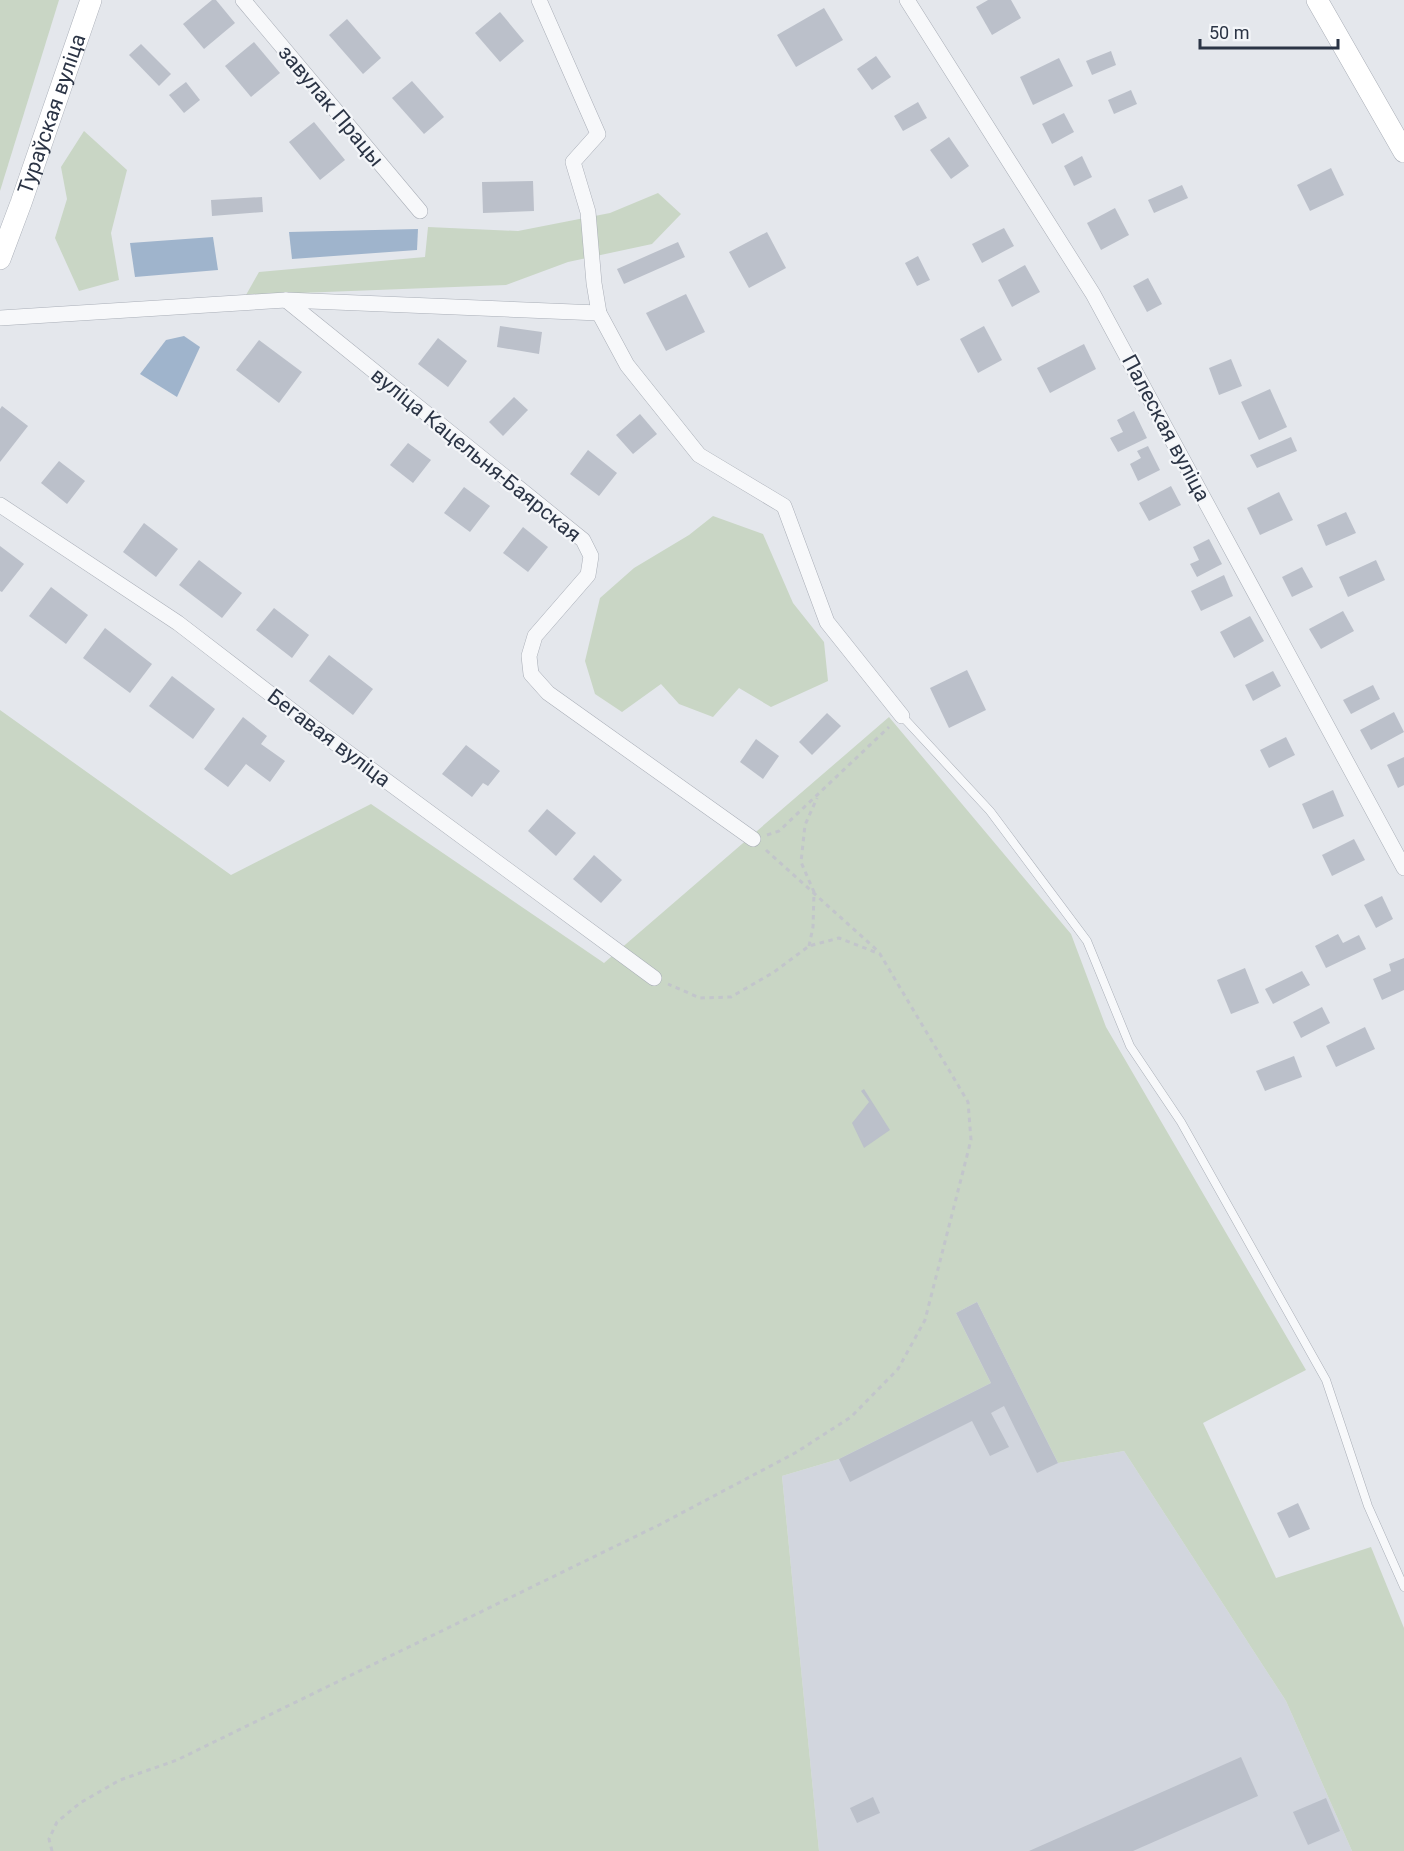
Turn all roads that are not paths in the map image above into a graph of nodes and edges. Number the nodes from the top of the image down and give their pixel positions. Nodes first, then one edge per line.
1 (91, 0) edge
2 (243, 0) edge
3 (539, 0) edge
4 (907, 0) edge
5 (1317, 0) edge
6 (1404, 152) edge
7 (420, 211) dead end
8 (0, 259) edge
9 (286, 300) junction
10 (599, 313) junction
11 (0, 318) edge
12 (0, 505) edge
13 (902, 716) joint
14 (753, 839) road end
15 (1404, 868) edge
16 (654, 978) road end
17 (1404, 1587) edge

1 - 8 street, Тураўская вуліца
2 - 7 street, завулак Працы
3 - 10 street
4 - 15 street, Палеская вуліца
5 - 6 street
9 - 10 street
9 - 11 street
9 - 14 street, вуліца Кацельня-Баярская
10 - 13 street
12 - 16 street, Бегавая вуліца
13 - 17 lane

